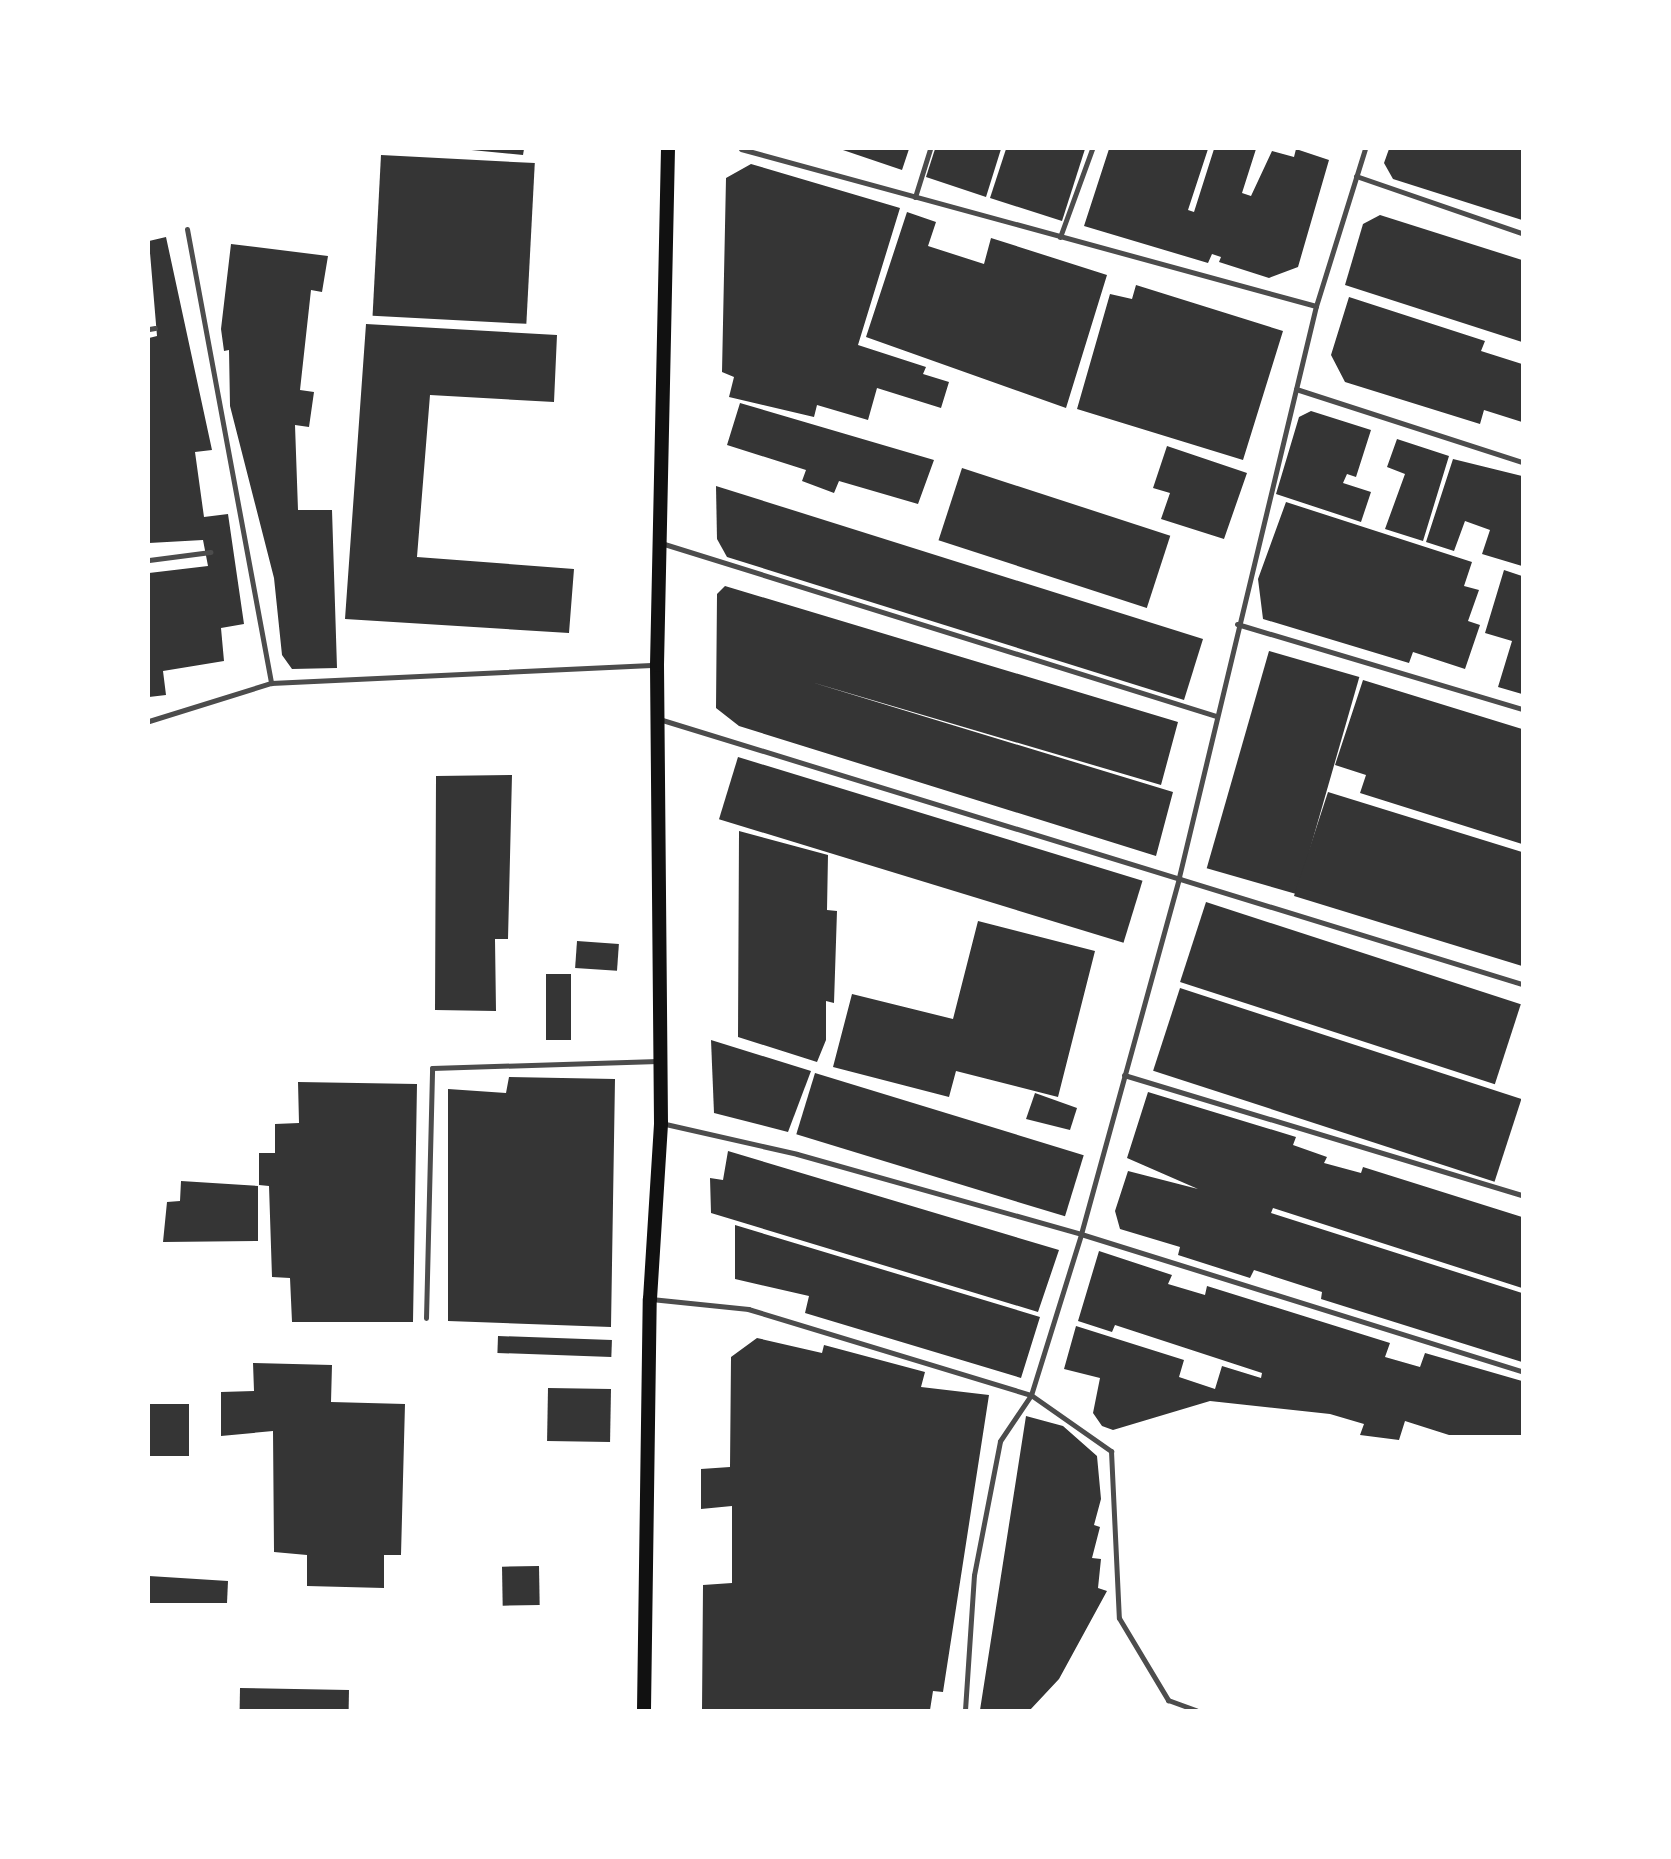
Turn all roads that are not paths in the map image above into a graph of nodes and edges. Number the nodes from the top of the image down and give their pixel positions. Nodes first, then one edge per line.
1 (668, 149) edge
2 (741, 149) edge
3 (930, 149) edge
4 (1092, 149) edge
5 (1365, 149) edge
6 (1356, 176) junction
7 (915, 197) junction
8 (187, 229) dead end
9 (1522, 233) edge
10 (1060, 237) junction
11 (1316, 306) junction
12 (1296, 388) junction
13 (1522, 462) edge
14 (660, 543) junction
15 (210, 552) dead end
16 (149, 560) edge
17 (1237, 624) junction
18 (657, 665) junction
19 (271, 683) junction
20 (1522, 709) edge
21 (1216, 716) junction
22 (659, 719) junction
23 (149, 721) edge
24 (1179, 877) junction
25 (1522, 984) edge
26 (661, 1061) junction
27 (1124, 1075) junction
28 (661, 1123) junction
29 (1522, 1195) edge
30 (1081, 1234) junction
31 (650, 1299) junction
32 (426, 1318) dead end
33 (1522, 1371) edge
34 (1031, 1395) junction
35 (644, 1710) edge
36 (965, 1710) edge
37 (1196, 1710) edge

1 - 14 main road
2 - 7 lane
3 - 7 lane
4 - 10 lane
5 - 6 lane
6 - 9 lane
6 - 11 lane
7 - 10 lane
8 - 19 lane
10 - 11 lane
11 - 12 lane
12 - 13 lane
12 - 17 lane
14 - 18 main road
14 - 21 lane
15 - 16 lane
17 - 20 lane
17 - 21 lane
18 - 19 lane
18 - 22 main road
19 - 23 lane
21 - 24 lane
22 - 24 lane
22 - 26 main road
24 - 25 lane
24 - 27 lane
26 - 28 main road
26 - 32 lane
27 - 29 lane
27 - 30 lane
28 - 30 lane
28 - 31 main road
30 - 33 lane
30 - 34 lane
31 - 34 lane
31 - 35 main road
34 - 36 lane
34 - 37 lane

